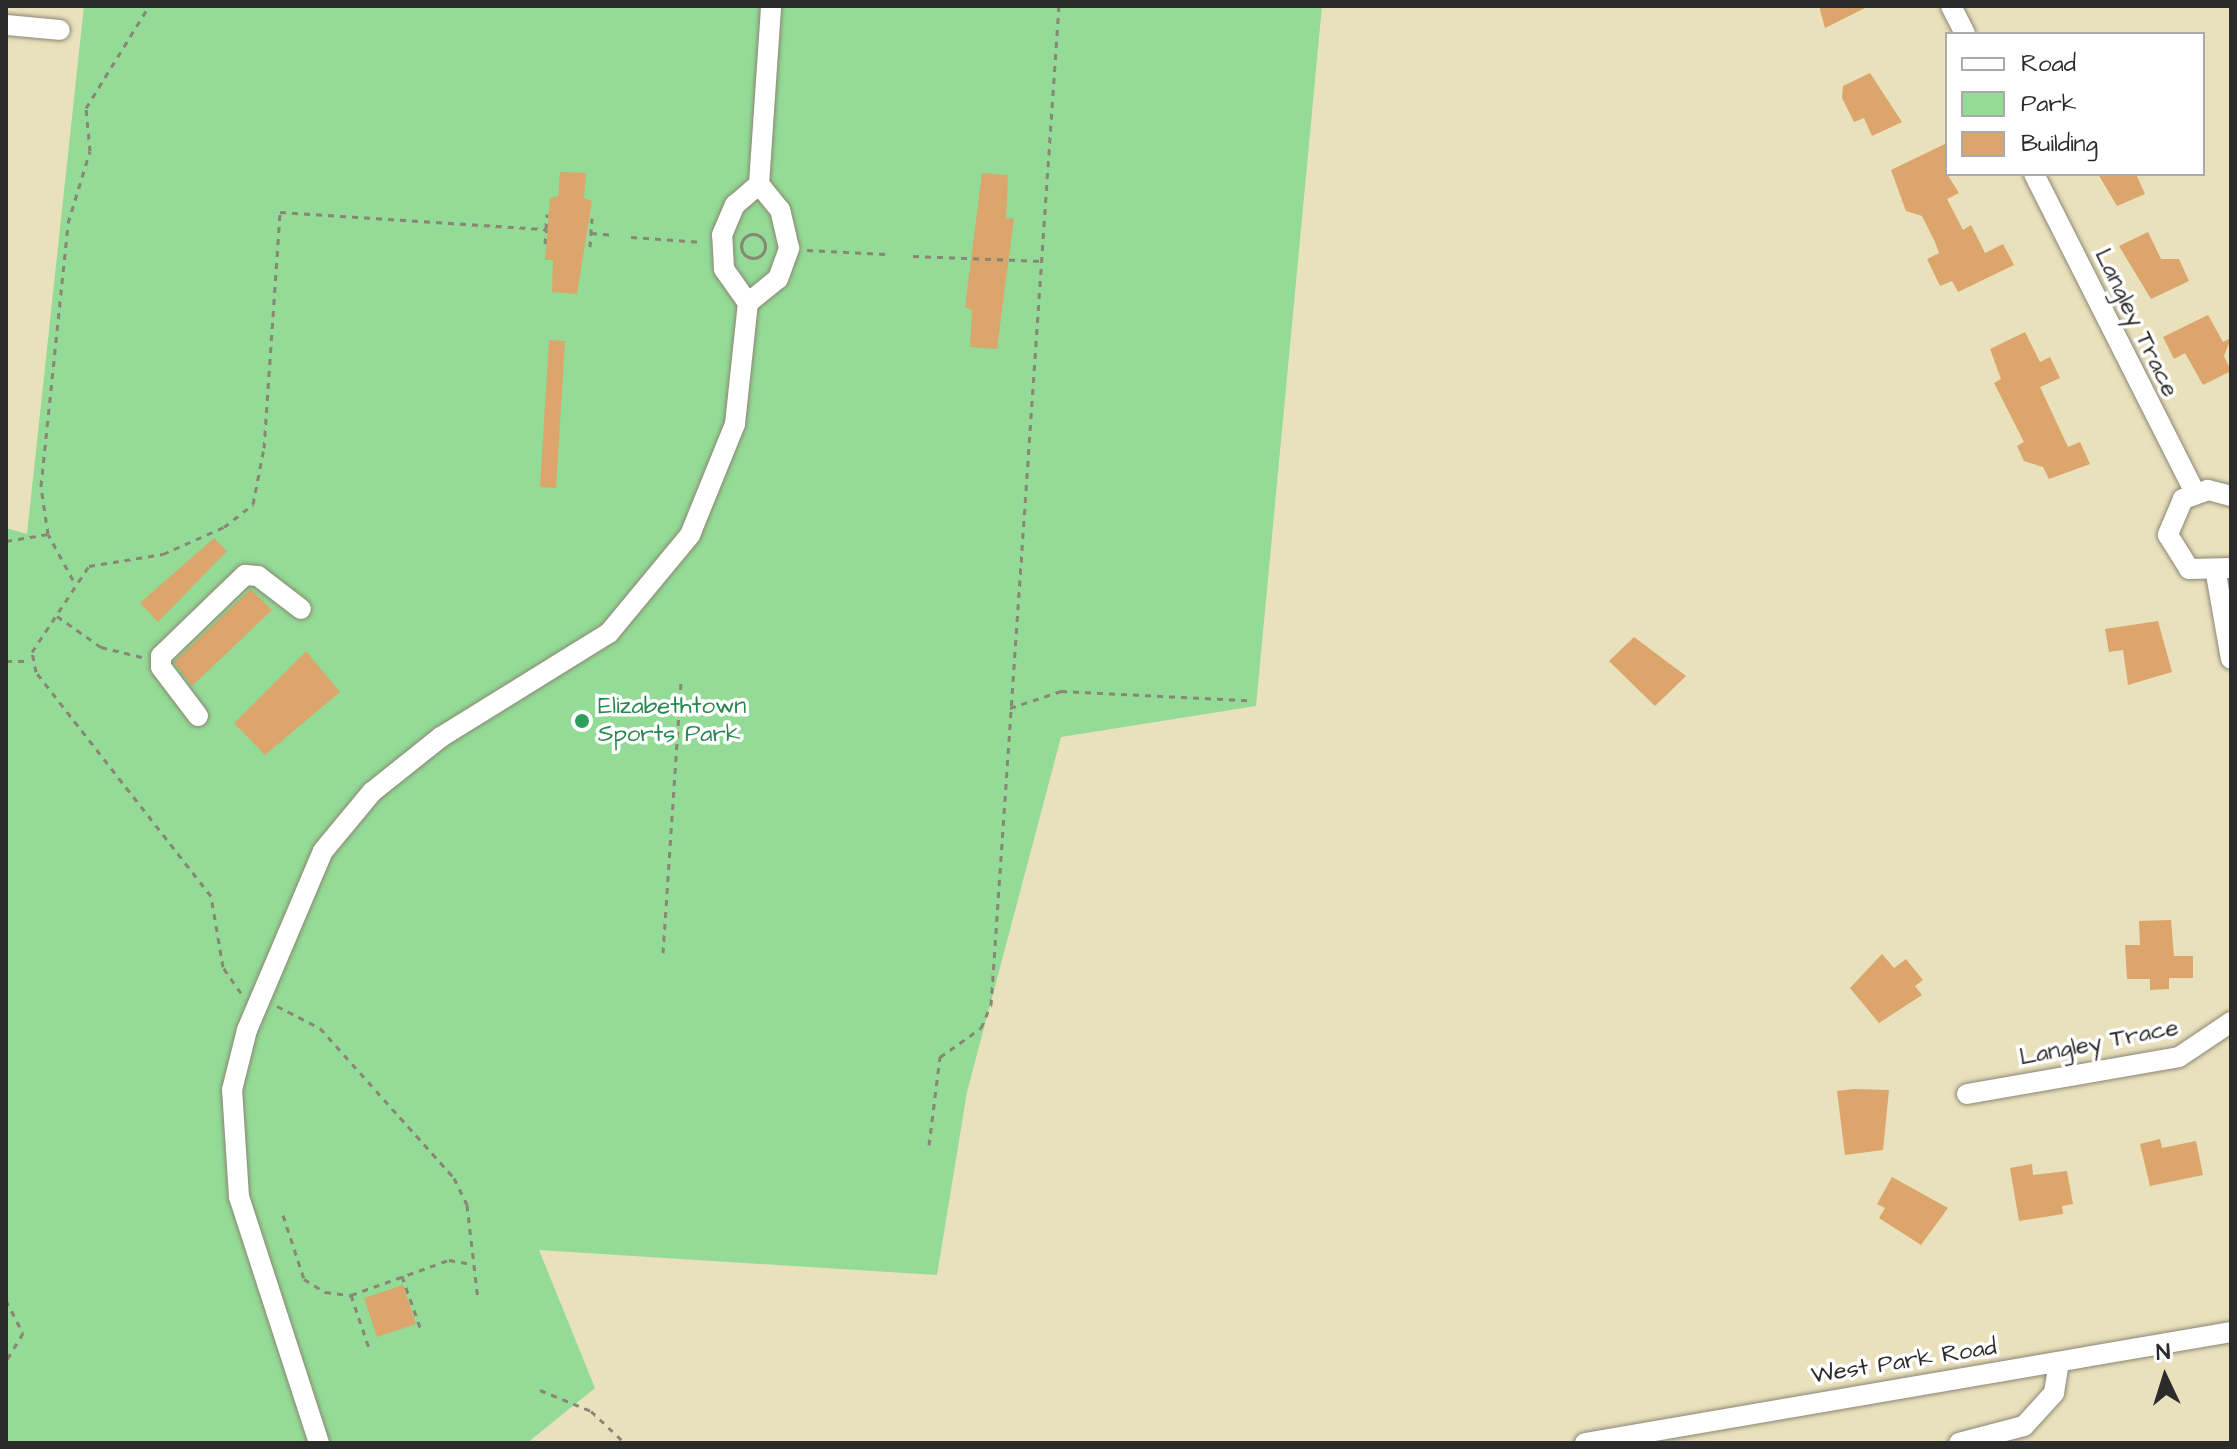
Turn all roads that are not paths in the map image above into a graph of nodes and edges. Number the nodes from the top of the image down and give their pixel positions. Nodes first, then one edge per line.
1 (771, 6) edge
2 (1951, 6) edge
3 (6, 25) edge
4 (60, 30) dead end
5 (1964, 32) edge
6 (2035, 176) edge
7 (759, 184) junction
8 (748, 303) junction
9 (2195, 493) junction
10 (2231, 496) edge
11 (2223, 571) edge
12 (301, 609) dead end
13 (2231, 659) edge
14 (198, 716) dead end
15 (2231, 1022) edge
16 (1967, 1094) dead end
17 (2231, 1332) edge
18 (2059, 1363) junction
19 (1683, 1435) edge
20 (319, 1443) edge
21 (1585, 1443) edge
22 (1959, 1443) edge

1 - 7 street
2 - 5 street
3 - 4 street
6 - 9 street, Langley Trace
7 - 8 street
7 - 8 street
8 - 20 street
9 - 10 street
9 - 11 street
11 - 13 street
12 - 14 street
15 - 16 street, Langley Trace
17 - 18 street, West Park Road
18 - 19 street, West Park Road
18 - 22 street
19 - 21 street, West Park Road

